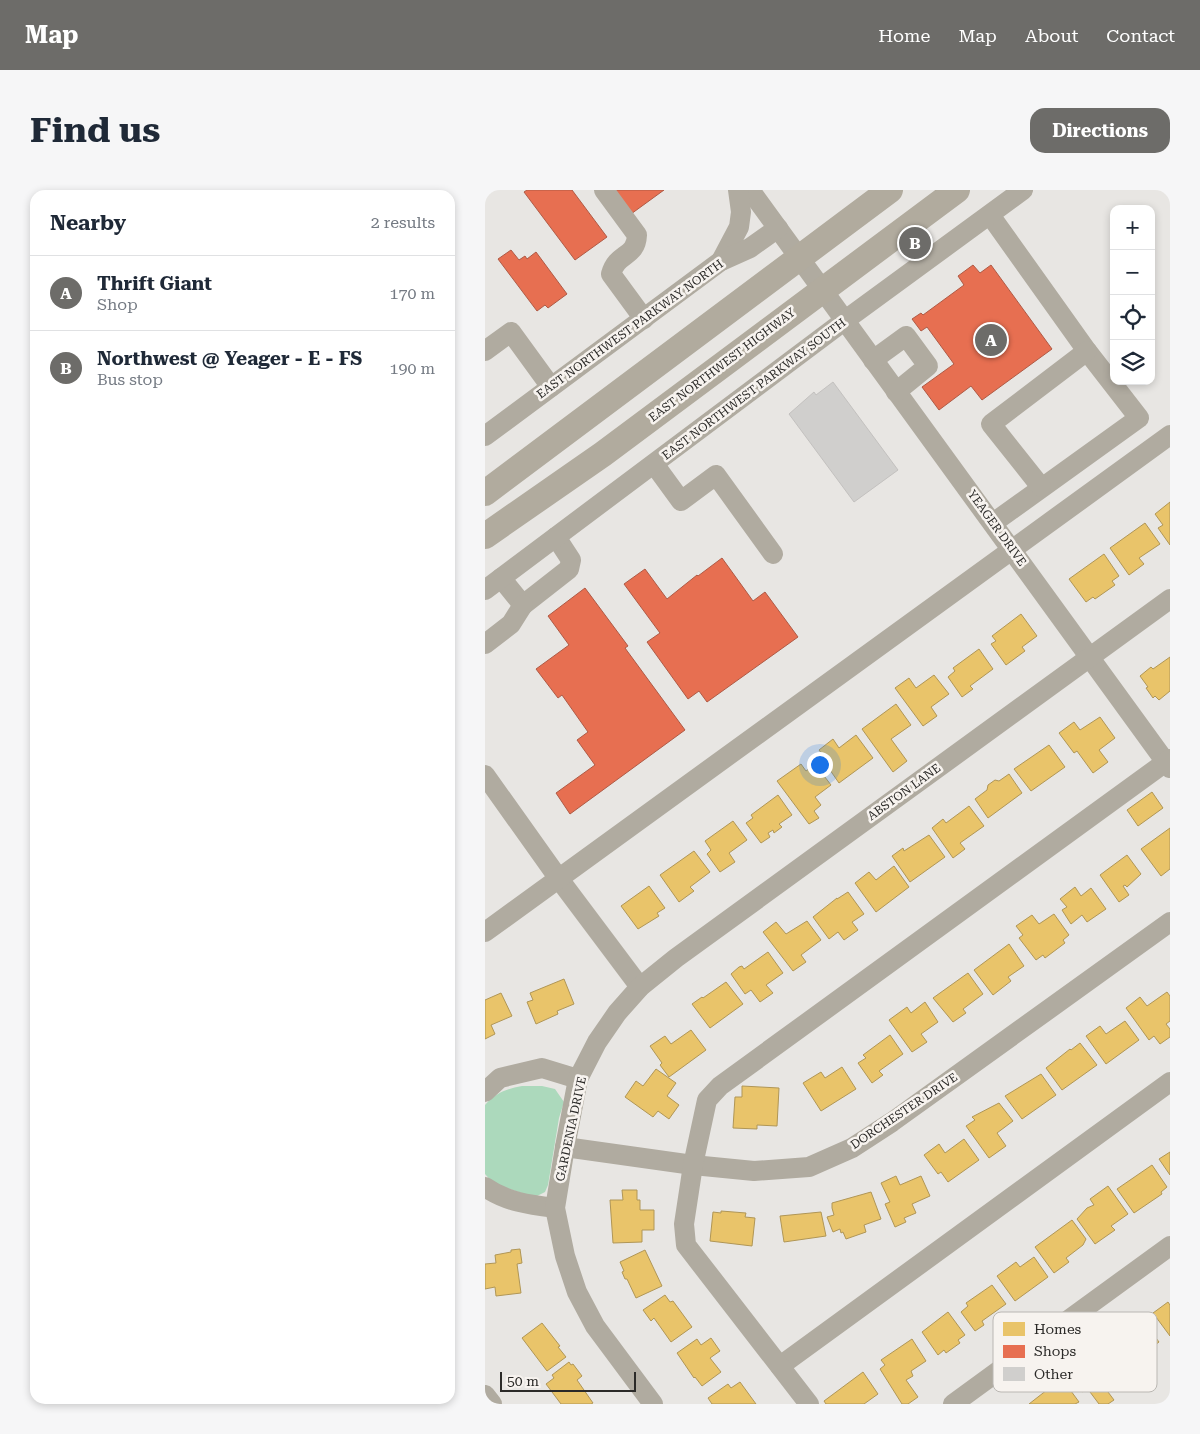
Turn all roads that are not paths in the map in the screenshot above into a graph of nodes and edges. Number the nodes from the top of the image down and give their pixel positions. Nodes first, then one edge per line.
1 (604, 190) edge
2 (738, 190) edge
3 (750, 190) edge
4 (890, 190) edge
5 (957, 190) edge
6 (1023, 190) edge
7 (990, 215) junction
8 (778, 228) junction
9 (799, 258) junction
10 (721, 261) junction
11 (822, 290) junction
12 (644, 319) junction
13 (844, 321) junction
14 (1087, 350) junction
15 (485, 351) edge
16 (873, 360) junction
17 (551, 387) junction
18 (896, 392) junction
19 (1170, 435) edge
20 (485, 436) edge
21 (654, 464) junction
22 (1041, 487) junction
23 (485, 493) edge
24 (993, 523) junction
25 (485, 536) edge
26 (556, 536) junction
27 (1013, 549) junction
28 (773, 554) dead end
29 (493, 584) edge
30 (1170, 599) edge
31 (523, 605) junction
32 (485, 644) edge
33 (1091, 657) junction
34 (1169, 763) edge
35 (485, 775) edge
36 (559, 879) junction
37 (1170, 922) edge
38 (485, 932) edge
39 (640, 987) junction
40 (578, 1080) junction
41 (1170, 1082) edge
42 (485, 1092) edge
43 (565, 1147) junction
44 (693, 1165) junction
45 (485, 1187) edge
46 (555, 1208) junction
47 (1170, 1246) edge
48 (1079, 1312) edge
49 (780, 1366) junction
50 (993, 1375) edge
51 (485, 1395) edge
52 (492, 1404) edge
53 (653, 1404) edge
54 (809, 1404) edge
55 (953, 1404) edge

1 - 12 street
2 - 10 street
3 - 8 street, YEAGER DRIVE
4 - 9 main road
5 - 11 main road, EAST NORTHWEST HIGHWAY
6 - 7 street, EAST NORTHWEST PARKWAY SOUTH
7 - 13 street, EAST NORTHWEST PARKWAY SOUTH
7 - 14 street
8 - 9 street, YEAGER DRIVE
8 - 10 street, EAST NORTHWEST PARKWAY NORTH
9 - 11 street, YEAGER DRIVE
9 - 23 main road
10 - 12 street, EAST NORTHWEST PARKWAY NORTH
11 - 13 street, YEAGER DRIVE
11 - 25 main road, EAST NORTHWEST HIGHWAY
12 - 17 street, EAST NORTHWEST PARKWAY NORTH
13 - 16 street, YEAGER DRIVE
13 - 21 street, EAST NORTHWEST PARKWAY SOUTH
14 - 22 street
14 - 22 street
15 - 17 street
16 - 18 street, YEAGER DRIVE
16 - 18 street
17 - 20 street, EAST NORTHWEST PARKWAY NORTH
18 - 24 street, YEAGER DRIVE
19 - 27 street
21 - 26 street, EAST NORTHWEST PARKWAY SOUTH
21 - 28 street
22 - 24 street
24 - 27 street, YEAGER DRIVE
26 - 29 street, EAST NORTHWEST PARKWAY SOUTH
26 - 31 street
27 - 33 street, YEAGER DRIVE
27 - 36 street
29 - 31 street
30 - 33 street, ABSTON LANE
31 - 32 street
33 - 34 street, YEAGER DRIVE
33 - 39 street, ABSTON LANE
34 - 44 street
35 - 36 street
36 - 38 street
36 - 39 street
37 - 44 street, DORCHESTER DRIVE
39 - 40 street, GARDENIA DRIVE
40 - 42 street
40 - 43 street, GARDENIA DRIVE
41 - 49 street
43 - 44 street, DORCHESTER DRIVE
43 - 46 street, GARDENIA DRIVE
44 - 49 street
45 - 46 street
46 - 53 street, GARDENIA DRIVE
47 - 48 street
49 - 54 street
50 - 55 street
51 - 52 street

